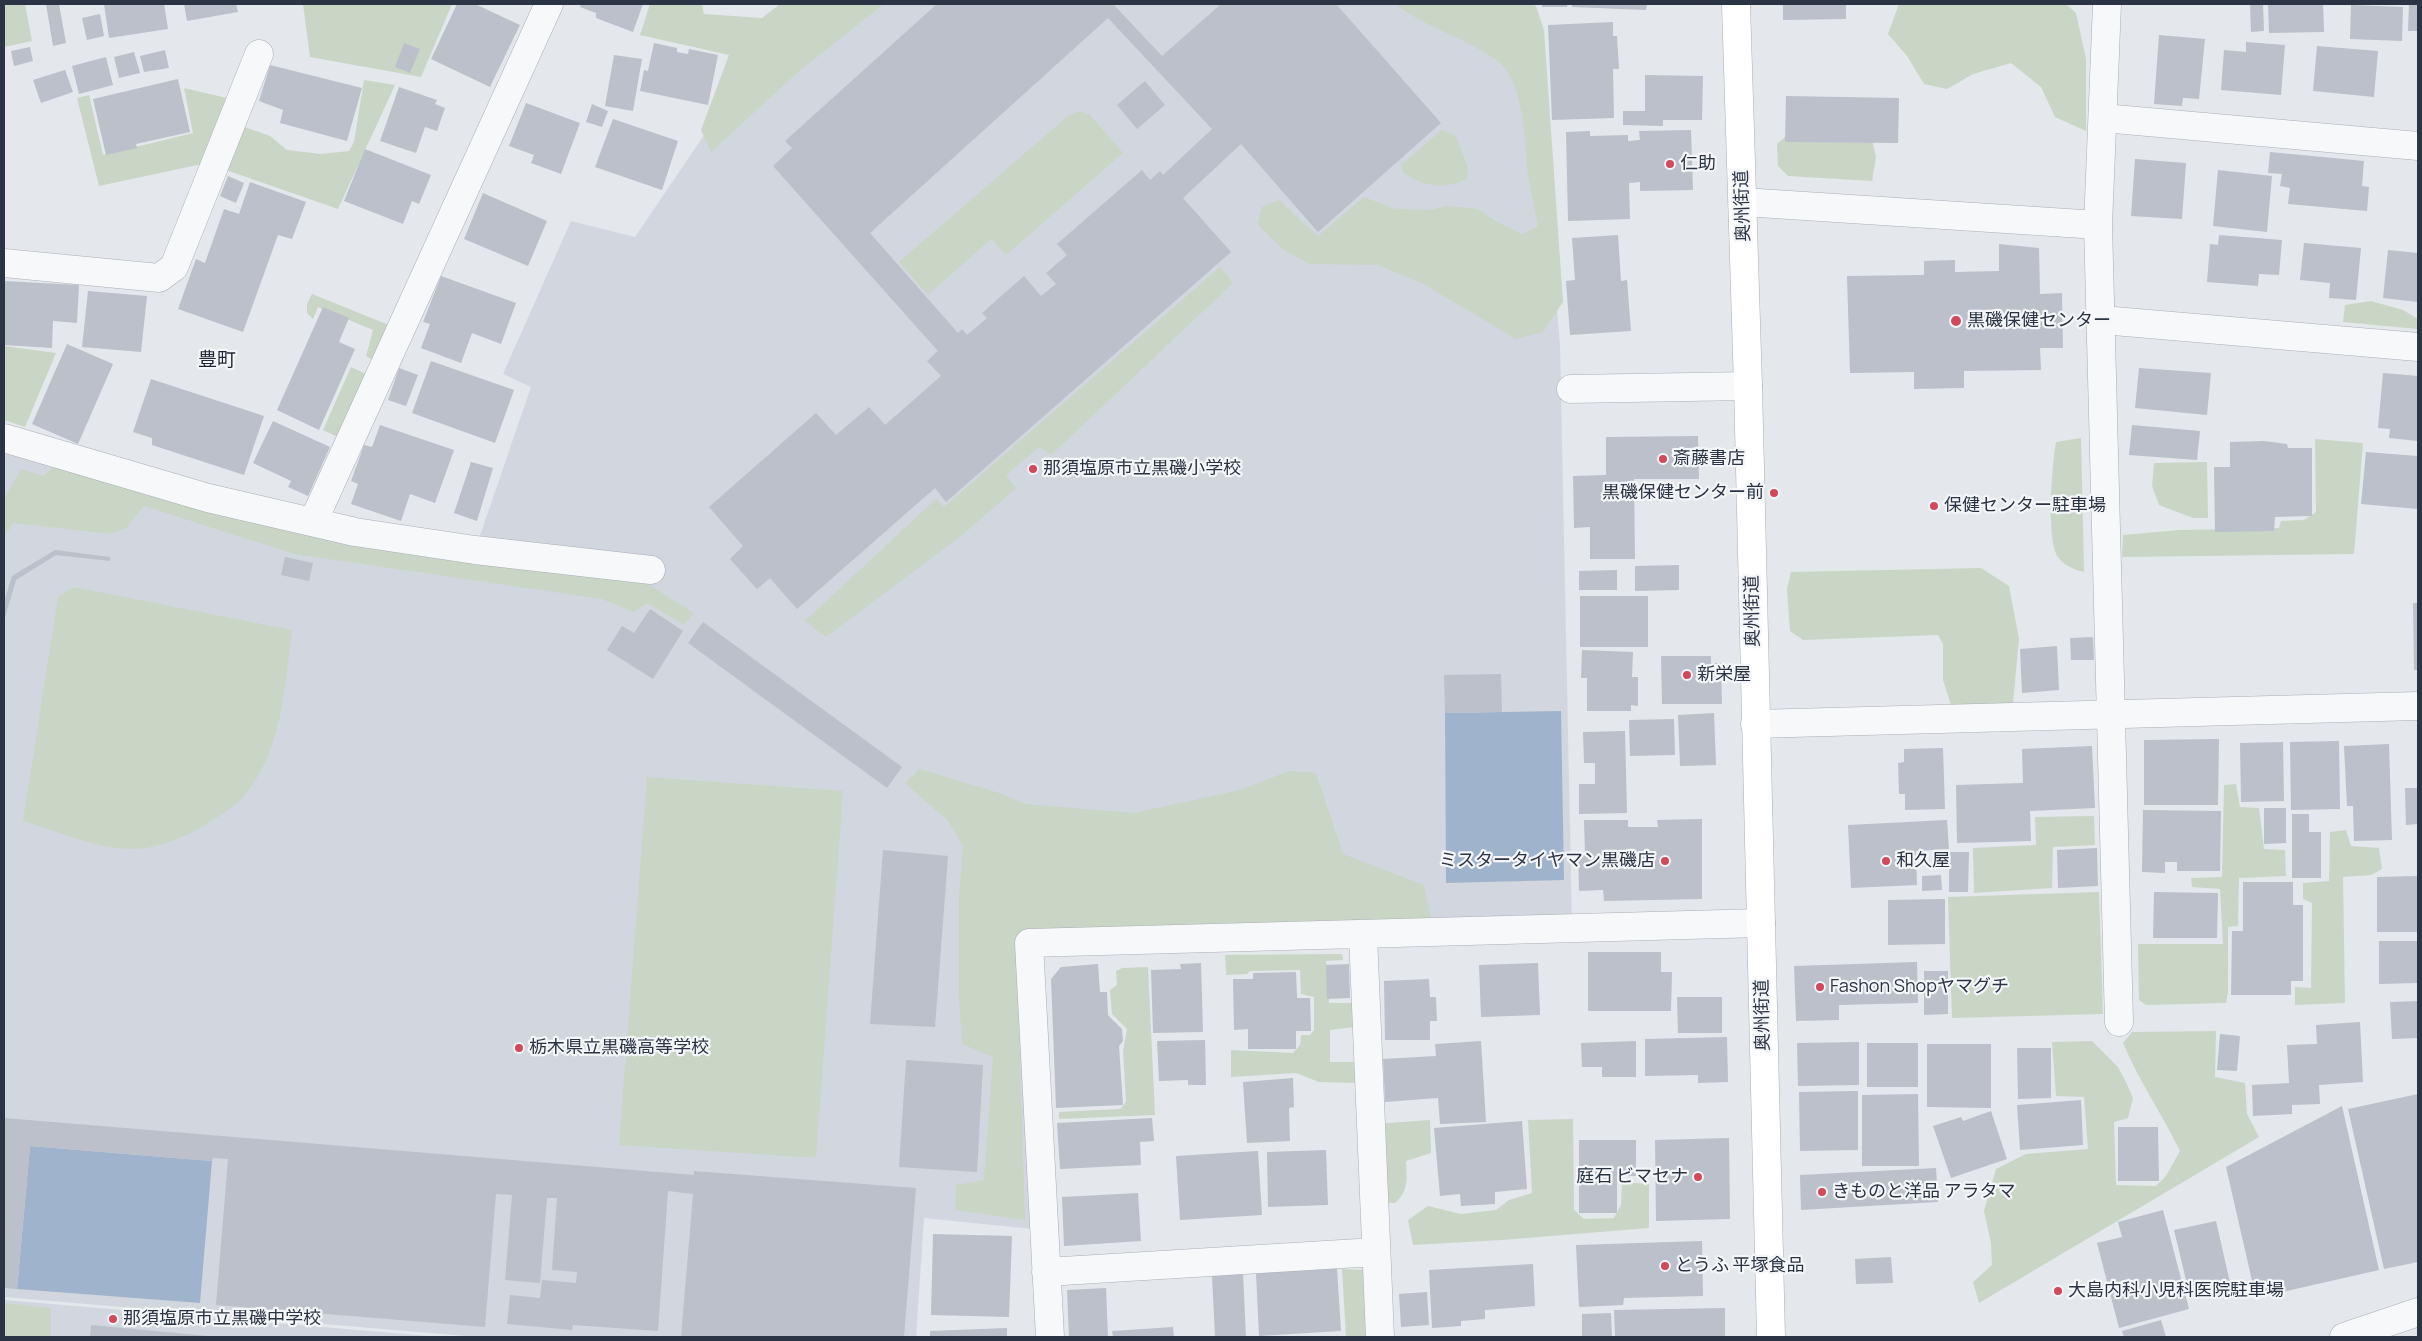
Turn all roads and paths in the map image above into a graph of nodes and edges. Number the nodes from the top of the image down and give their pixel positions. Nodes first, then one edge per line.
1 (549, 4) edge
2 (1736, 4) edge
3 (2107, 4) edge
4 (259, 54) dead end
5 (2103, 118) junction
6 (2418, 146) edge
7 (1743, 202) junction
8 (2098, 226) junction
9 (4, 263) edge
10 (2102, 320) junction
11 (2418, 347) edge
12 (1748, 386) junction
13 (1571, 389) dead end
14 (4, 438) edge
15 (313, 522) junction
16 (651, 570) dead end
17 (2418, 706) edge
18 (2110, 714) junction
19 (1755, 724) junction
20 (1761, 923) junction
21 (1363, 935) junction
22 (2119, 1022) dead end
23 (1375, 1252) junction
24 (1046, 1272) junction
25 (2418, 1312) edge
26 (1050, 1337) edge
27 (1380, 1337) edge
28 (1771, 1337) edge
29 (2346, 1337) edge

1 - 15 street
2 - 7 main road, 奥州街道
3 - 5 street
4 - 9 street
5 - 6 street
5 - 8 street
7 - 8 street
7 - 12 main road, 奥州街道
8 - 10 street
10 - 11 street
10 - 18 street
12 - 13 street
12 - 19 main road, 奥州街道
14 - 15 street
15 - 16 street
17 - 18 street
18 - 19 street
18 - 22 street
19 - 20 main road, 奥州街道
20 - 21 street
20 - 28 main road, 奥州街道
21 - 23 street
21 - 24 street
23 - 24 street
23 - 27 street
24 - 26 street
25 - 29 street

